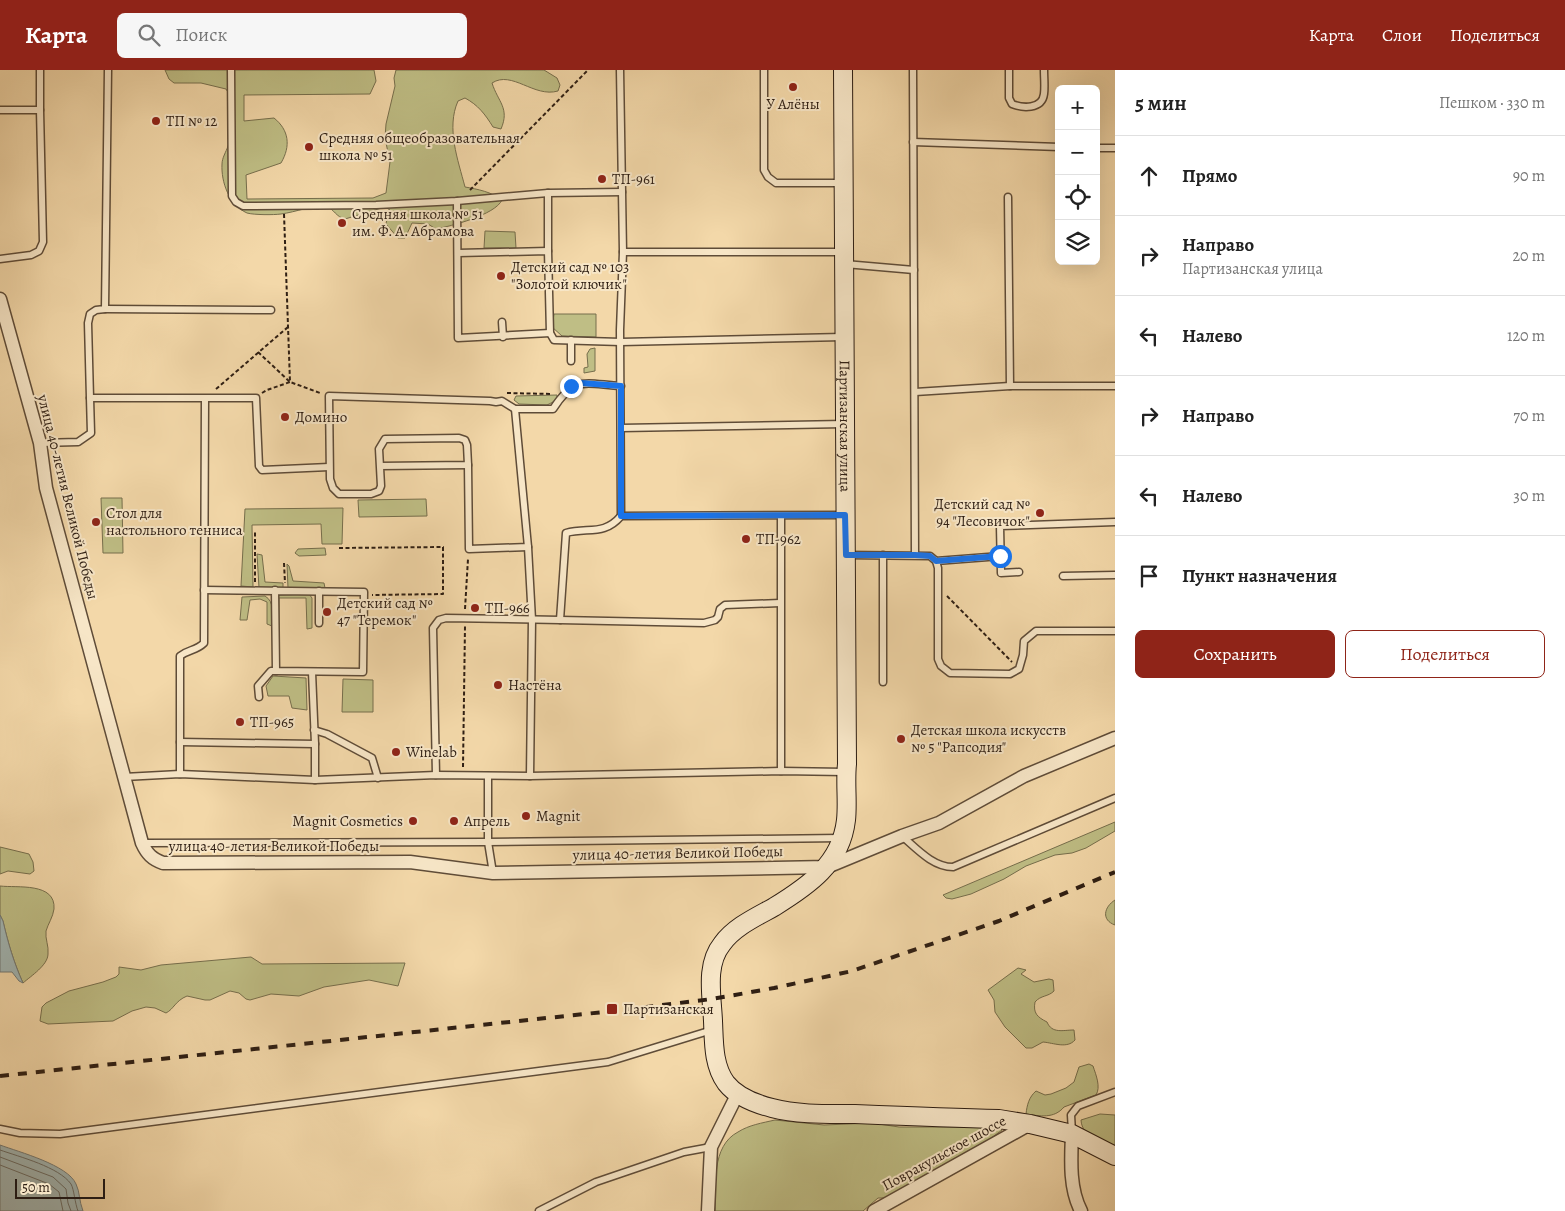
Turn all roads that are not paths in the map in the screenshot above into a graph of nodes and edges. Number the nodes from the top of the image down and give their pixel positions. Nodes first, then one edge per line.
1 (40, 70) edge
2 (108, 70) edge
3 (231, 70) edge
4 (620, 70) edge
5 (764, 70) edge
6 (843, 70) edge
7 (913, 70) edge
8 (1009, 70) edge
9 (1044, 70) edge
10 (0, 110) edge
11 (40, 110) junction
12 (914, 142) junction
13 (1055, 147) edge
14 (1100, 148) edge
15 (1115, 148) edge
16 (844, 183) junction
17 (622, 192) junction
18 (548, 193) junction
19 (1008, 197) dead end
20 (458, 201) junction
21 (548, 251) junction
22 (622, 252) junction
23 (458, 253) junction
24 (844, 258) junction
25 (0, 259) edge
26 (914, 270) junction
27 (0, 299) edge
28 (105, 309) junction
29 (271, 310) dead end
30 (502, 322) dead end
31 (550, 334) junction
32 (503, 337) junction
33 (845, 338) junction
34 (571, 340) junction
35 (621, 342) junction
36 (571, 360) dead end
37 (621, 386) junction
38 (1010, 386) junction
39 (1115, 386) edge
40 (915, 392) junction
41 (90, 398) junction
42 (204, 399) junction
43 (515, 409) junction
44 (845, 424) junction
45 (621, 428) junction
46 (40, 443) junction
47 (468, 465) junction
48 (380, 466) junction
49 (329, 467) junction
50 (845, 515) junction
51 (621, 516) junction
52 (781, 516) junction
53 (1115, 522) edge
54 (528, 547) junction
55 (846, 555) junction
56 (883, 555) junction
57 (915, 555) junction
58 (1000, 556) junction
59 (936, 561) junction
60 (1018, 572) dead end
61 (1115, 575) edge
62 (1062, 576) dead end
63 (204, 590) junction
64 (275, 590) junction
65 (319, 591) junction
66 (780, 603) junction
67 (532, 620) junction
68 (560, 620) junction
69 (319, 623) dead end
70 (1115, 631) edge
71 (276, 671) junction
72 (312, 672) junction
73 (883, 682) dead end
74 (259, 697) dead end
75 (314, 730) junction
76 (1115, 738) edge
77 (180, 742) junction
78 (315, 744) junction
79 (782, 771) junction
80 (846, 772) junction
81 (180, 774) junction
82 (124, 776) junction
83 (436, 776) junction
84 (488, 776) junction
85 (530, 776) junction
86 (378, 778) junction
87 (315, 780) junction
88 (1115, 798) edge
89 (902, 836) junction
90 (842, 838) junction
91 (488, 842) junction
92 (142, 843) junction
93 (827, 867) junction
94 (493, 873) junction
95 (713, 1029) junction
96 (1115, 1092) edge
97 (738, 1093) junction
98 (1030, 1124) junction
99 (0, 1129) edge
100 (1072, 1134) junction
101 (711, 1148) junction
102 (1115, 1156) edge
103 (888, 1208) edge
104 (539, 1211) edge
105 (708, 1211) edge
106 (874, 1211) edge
107 (1081, 1211) edge

1 - 11 lane
2 - 28 lane
3 - 20 lane
4 - 17 lane
5 - 16 lane
6 - 16 street, Партизанская улица
7 - 12 lane
8 - 9 lane
10 - 11 lane
11 - 25 lane
12 - 13 lane
12 - 26 lane
14 - 15 lane
16 - 24 street, Партизанская улица
17 - 18 lane
17 - 22 lane
18 - 20 lane
18 - 21 lane
19 - 38 lane
20 - 23 lane
21 - 23 lane
21 - 31 lane
22 - 24 lane
22 - 35 lane
23 - 32 lane
24 - 26 lane
24 - 33 street, Партизанская улица
26 - 40 lane
27 - 46 street, улица 40-летия Великой Победы
28 - 29 lane
28 - 41 lane
30 - 32 lane
31 - 32 lane
31 - 34 lane
33 - 35 lane
33 - 44 street, Партизанская улица
34 - 35 lane
34 - 36 lane
35 - 37 lane
37 - 43 lane
37 - 45 lane
38 - 39 lane
38 - 40 lane
40 - 57 lane
41 - 42 lane
41 - 46 lane
42 - 49 lane
42 - 63 lane
43 - 49 lane
43 - 54 lane
44 - 45 lane
44 - 50 street, Партизанская улица
45 - 51 lane
46 - 82 street, улица 40-летия Великой Победы
47 - 48 lane
47 - 48 lane
47 - 54 lane
48 - 49 lane
50 - 52 lane
50 - 55 street, Партизанская улица
51 - 52 lane
51 - 68 lane
52 - 66 lane
53 - 58 lane
54 - 67 lane
55 - 56 lane
55 - 80 street, Партизанская улица
56 - 57 lane
56 - 73 lane
57 - 59 lane
58 - 59 lane
58 - 60 lane
59 - 70 lane
61 - 62 lane
63 - 64 lane
63 - 77 lane
64 - 65 lane
64 - 71 lane
65 - 69 lane
65 - 72 lane
66 - 68 lane
66 - 79 lane
67 - 68 lane
67 - 83 lane
67 - 85 lane
71 - 72 lane
71 - 74 lane
72 - 75 lane
75 - 78 lane
75 - 86 lane
76 - 89 street
77 - 78 lane
77 - 81 lane
78 - 87 lane
79 - 80 lane
79 - 85 lane
80 - 90 street, Партизанская улица
81 - 82 lane
81 - 87 lane
82 - 92 street, улица 40-летия Великой Победы
83 - 84 lane
83 - 86 lane
84 - 85 lane
84 - 91 lane
86 - 87 lane
88 - 89 lane
89 - 93 street
90 - 91 lane
90 - 93 street, Партизанская улица
91 - 92 lane
91 - 94 lane
92 - 94 street, улица 40-летия Великой Победы
93 - 94 street, улица 40-летия Великой Победы
93 - 95 street, Партизанская улица
95 - 97 street, Партизанская улица
95 - 99 lane
96 - 100 lane
97 - 98 street
97 - 101 street
98 - 100 street
98 - 103 street, Повракульское шоссе
100 - 102 street
100 - 107 street
101 - 104 lane
101 - 105 street
103 - 106 street, Повракульское шоссе

